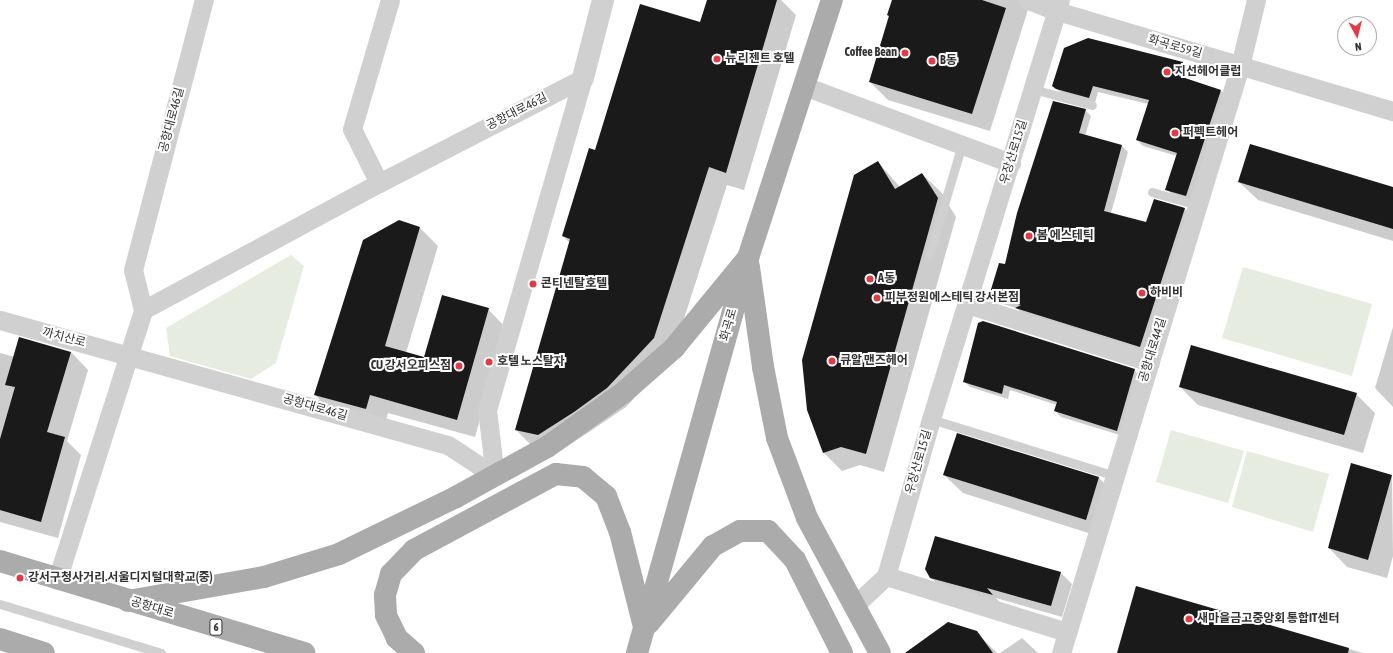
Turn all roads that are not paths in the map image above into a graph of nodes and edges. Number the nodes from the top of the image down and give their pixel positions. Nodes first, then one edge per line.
1 (204, 0) edge
2 (390, 0) edge
3 (603, 0) edge
4 (832, 0) edge
5 (1028, 0) edge
6 (1256, 0) edge
7 (1058, 6) edge
8 (1240, 66) junction
9 (583, 78) junction
10 (804, 86) junction
11 (1033, 89) junction
12 (1092, 105) dead end
13 (1393, 111) edge
14 (962, 144) junction
15 (1011, 163) junction
16 (379, 183) junction
17 (1152, 192) dead end
18 (1197, 205) junction
19 (929, 255) dead end
20 (748, 258) junction
21 (967, 304) junction
22 (143, 310) junction
23 (0, 320) edge
24 (128, 355) junction
25 (1150, 362) junction
26 (931, 419) junction
27 (495, 476) junction
28 (1115, 476) junction
29 (0, 561) edge
30 (886, 576) junction
31 (57, 580) junction
32 (128, 601) junction
33 (0, 604) edge
34 (854, 606) junction
35 (644, 628) junction
36 (1067, 632) junction
37 (0, 639) edge
38 (37, 652) edge
39 (161, 653) edge
40 (304, 653) edge
41 (414, 653) edge
42 (637, 653) edge
43 (842, 653) edge
44 (880, 653) edge
45 (1061, 653) edge

1 - 22 street, 공항대로46길
2 - 16 street
3 - 9 street
4 - 10 main road, 화곡로
5 - 7 street, 화곡로59길
6 - 8 street, 공항대로44길
7 - 8 street, 화곡로59길
7 - 11 street, 우장산로15길
8 - 13 street, 화곡로59길
8 - 18 street, 공항대로44길
9 - 16 street, 공항대로46길
9 - 27 street
10 - 14 street
10 - 20 main road, 화곡로
11 - 12 lane
11 - 15 street, 우장산로15길
14 - 15 street
14 - 19 lane
15 - 21 street, 우장산로15길
16 - 22 street, 공항대로46길
17 - 18 lane
18 - 25 street, 공항대로44길
20 - 27 main road
20 - 34 main road
20 - 35 main road, 화곡로
21 - 25 street
21 - 26 street, 우장산로15길
22 - 24 street
23 - 24 street, 까치산로
24 - 27 street, 공항대로46길
24 - 31 street
25 - 28 street, 공항대로44길
26 - 28 lane
26 - 30 street, 우장산로15길
27 - 32 main road
28 - 36 street, 공항대로44길
29 - 31 main road, 공항대로 / 6
30 - 34 street
30 - 36 street
31 - 32 main road, 공항대로 / 6
32 - 40 main road, 공항대로 / 6
33 - 39 lane
34 - 44 main road
35 - 41 main road
35 - 42 main road, 화곡로
35 - 43 main road
36 - 45 street, 공항대로44길
37 - 38 main road

